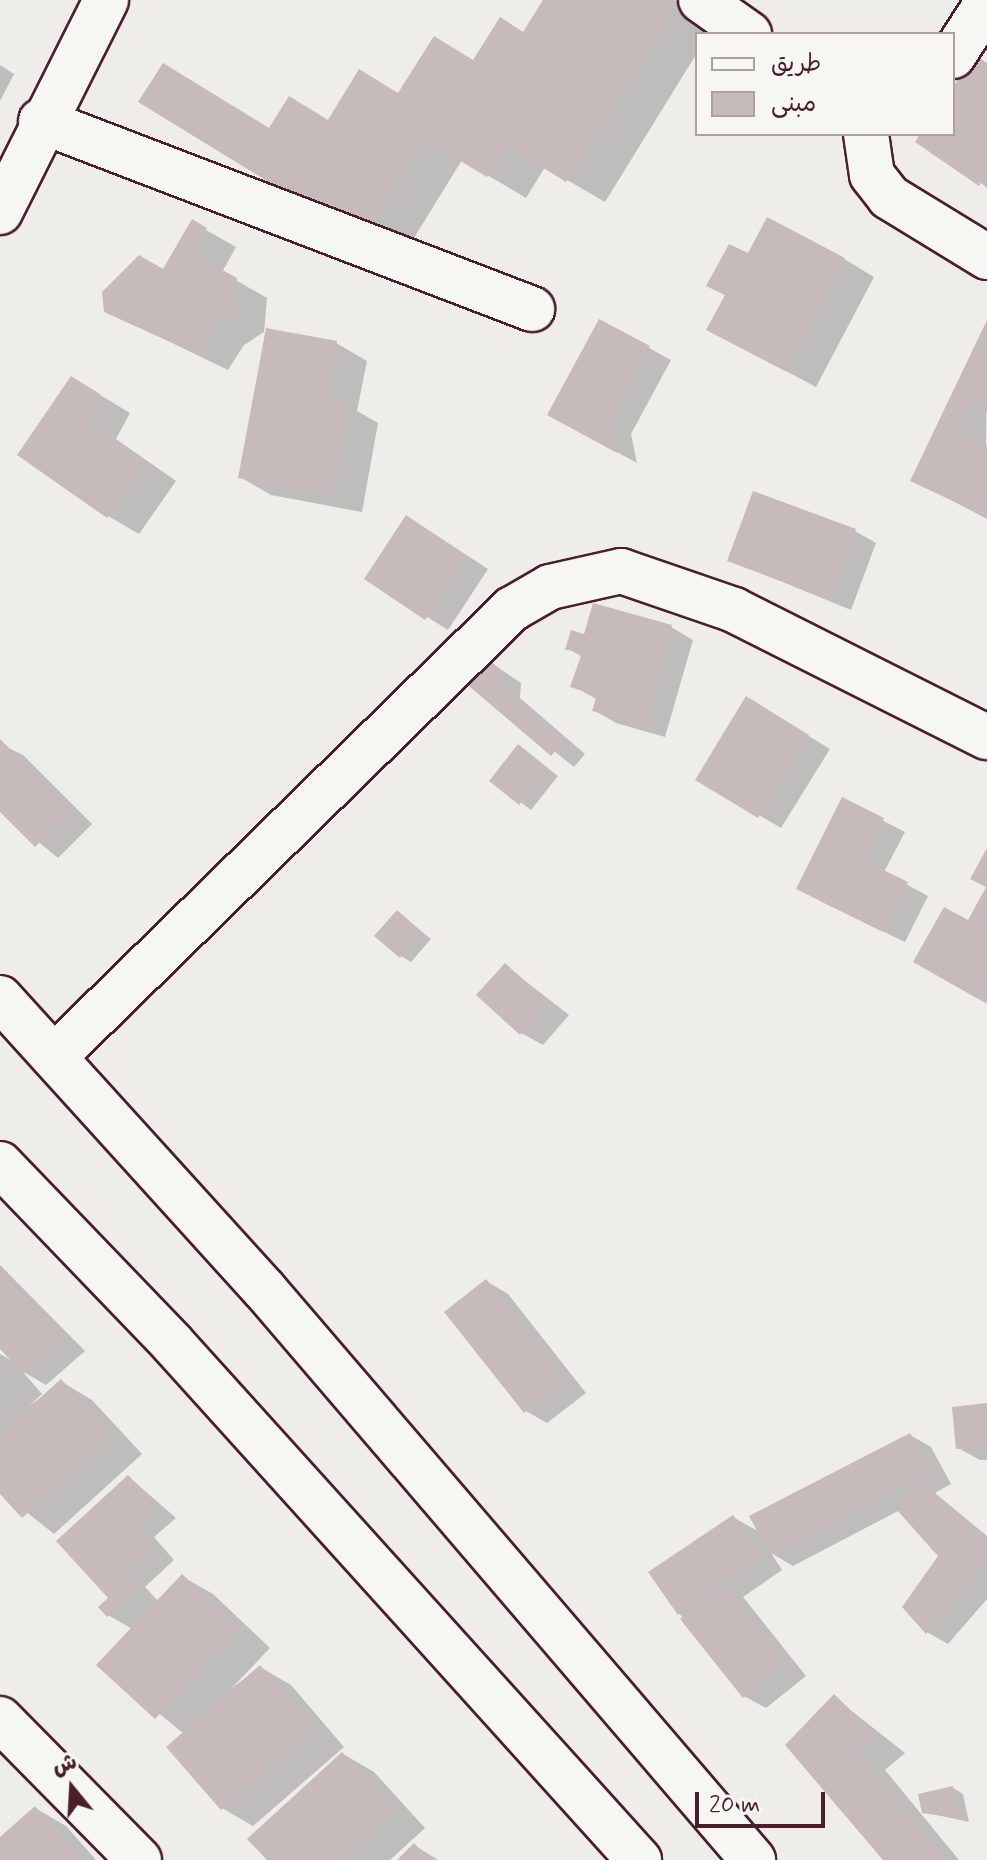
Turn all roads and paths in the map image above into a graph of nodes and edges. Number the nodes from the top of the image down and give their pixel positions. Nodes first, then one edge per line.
1 (106, 0) edge
2 (701, 0) edge
3 (987, 3) edge
4 (746, 32) edge
5 (955, 53) edge
6 (41, 121) junction
7 (866, 136) edge
8 (0, 212) edge
9 (987, 257) edge
10 (532, 309) dead end
11 (987, 737) edge
12 (0, 998) edge
13 (54, 1057) junction
14 (0, 1164) edge
15 (0, 1719) edge
16 (139, 1860) edge
17 (639, 1860) edge
18 (753, 1860) edge

1 - 6 street
2 - 4 street
3 - 5 street
6 - 8 street
6 - 10 street
7 - 9 street
11 - 13 street
12 - 13 street
13 - 18 street
14 - 17 street
15 - 16 street

